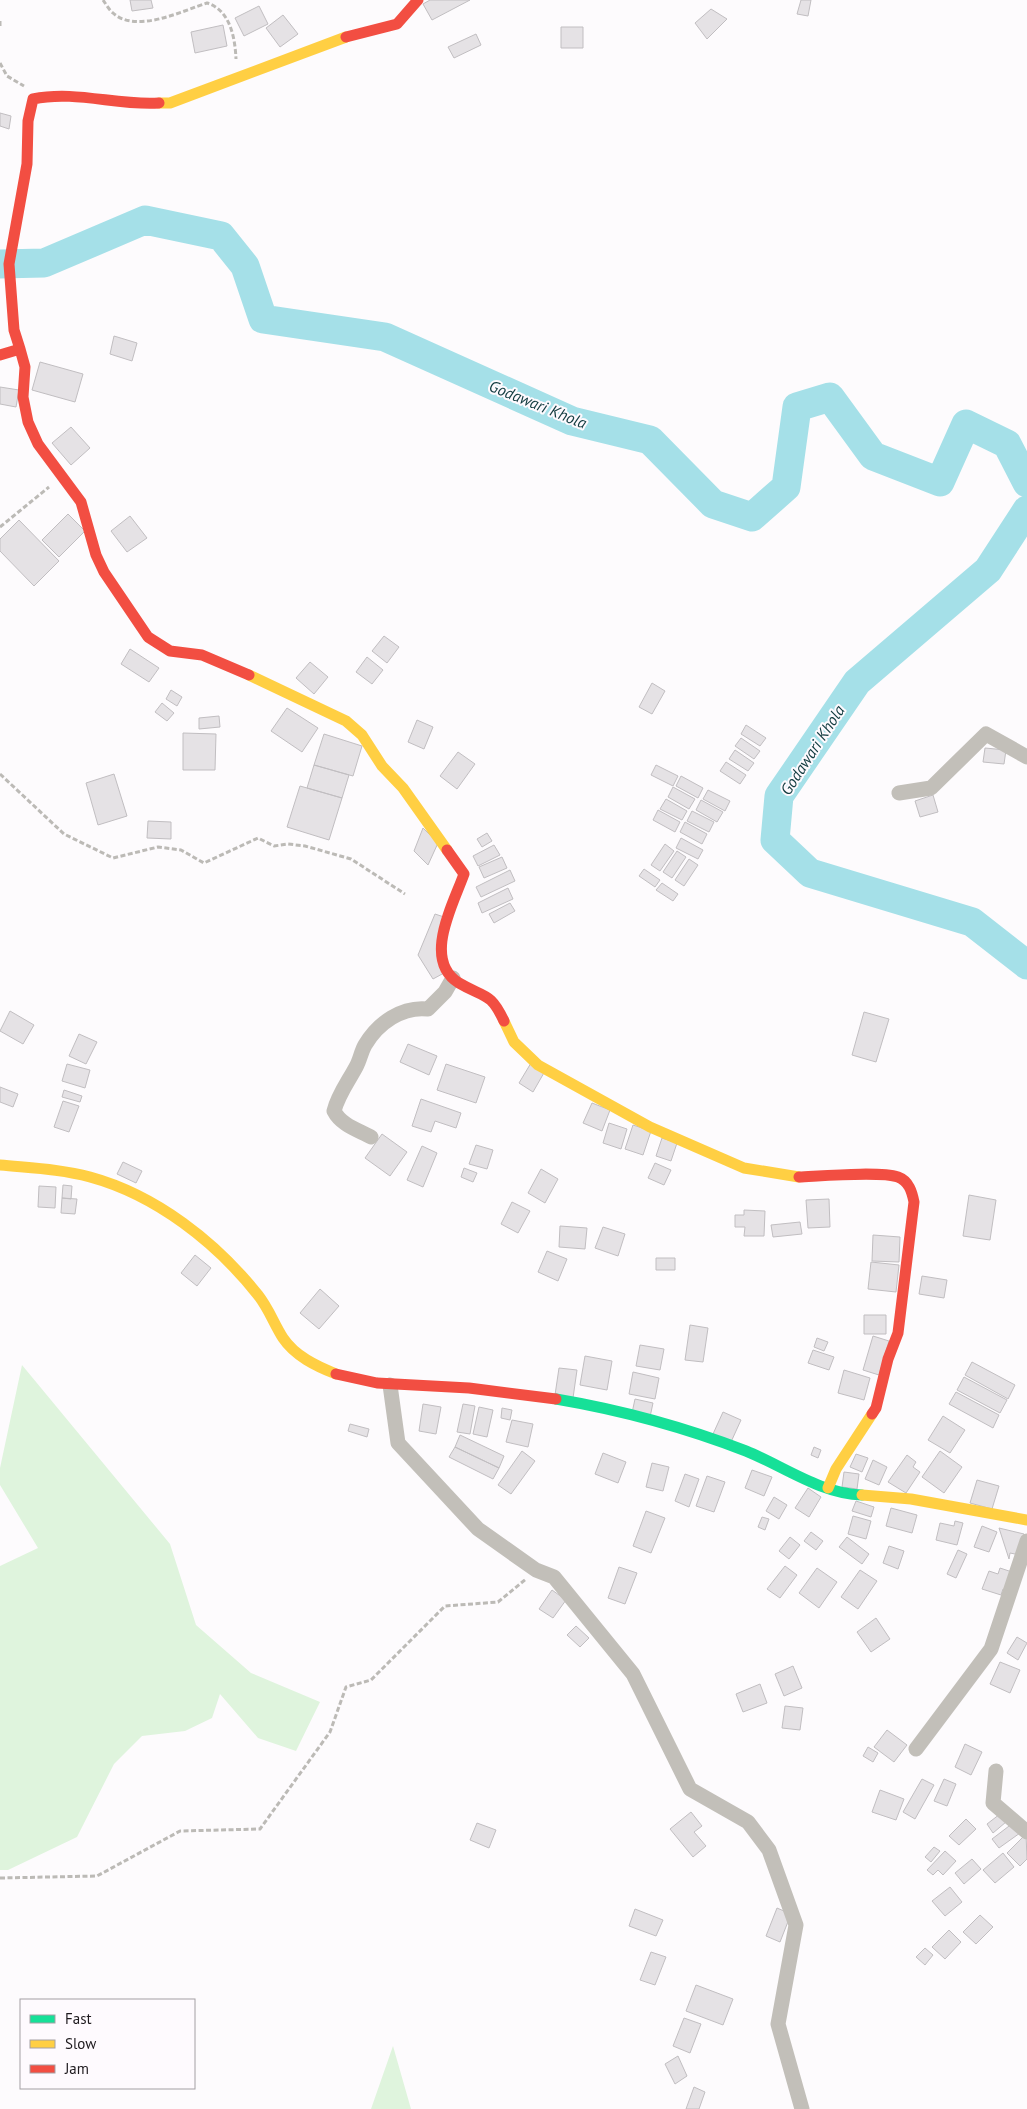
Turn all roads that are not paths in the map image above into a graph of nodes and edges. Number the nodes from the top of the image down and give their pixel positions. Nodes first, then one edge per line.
1 (418, 0) edge
2 (20, 349) junction
3 (0, 355) edge
4 (1027, 757) edge
5 (899, 793) dead end
6 (453, 978) junction
7 (371, 1137) dead end
8 (0, 1165) edge
9 (390, 1385) junction
10 (828, 1488) junction
11 (1027, 1520) edge
12 (1027, 1541) edge
13 (916, 1749) dead end
14 (996, 1771) dead end
15 (1027, 1832) edge
16 (802, 2109) edge

1 - 2 street
2 - 3 street
2 - 6 street
4 - 5 street
6 - 7 street
6 - 10 street
8 - 9 street
9 - 10 street
9 - 16 street
10 - 11 street
12 - 13 street
14 - 15 street

